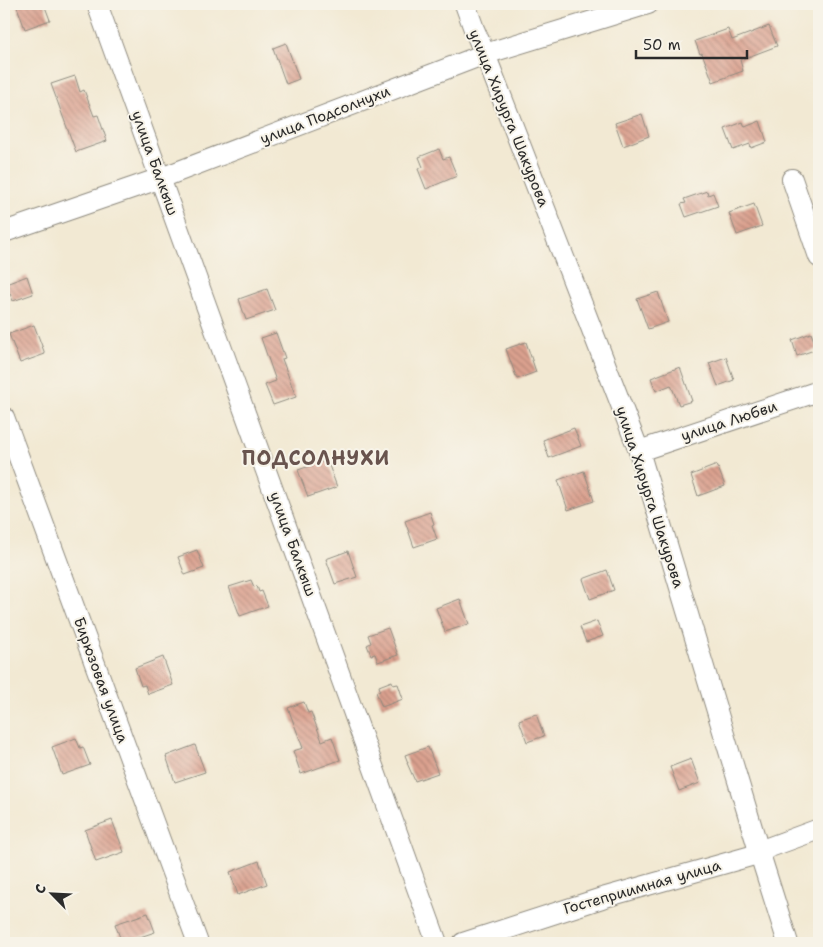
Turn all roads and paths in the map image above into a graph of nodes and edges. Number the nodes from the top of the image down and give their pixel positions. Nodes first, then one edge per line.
1 (97, 4) edge
2 (465, 4) edge
3 (648, 4) edge
4 (485, 54) junction
5 (161, 178) junction
6 (792, 179) dead end
7 (4, 232) edge
8 (819, 257) edge
9 (819, 391) edge
10 (4, 418) edge
11 (639, 451) junction
12 (819, 829) edge
13 (759, 851) junction
14 (198, 943) edge
15 (437, 943) edge
16 (463, 943) edge
17 (788, 943) edge

1 - 5 street, улица Балкыш
2 - 4 street, улица Хирурга Шакурова
3 - 4 street, улица Подсолнухи
4 - 5 street, улица Подсолнухи
4 - 11 street, улица Хирурга Шакурова
5 - 7 street, улица Подсолнухи
5 - 15 street, улица Балкыш
6 - 8 street
9 - 11 street, улица Любви
10 - 14 street, Бирюзовая улица
11 - 13 street, улица Хирурга Шакурова
12 - 13 street, Гостеприимная улица
13 - 16 street, Гостеприимная улица
13 - 17 street, улица Хирурга Шакурова

